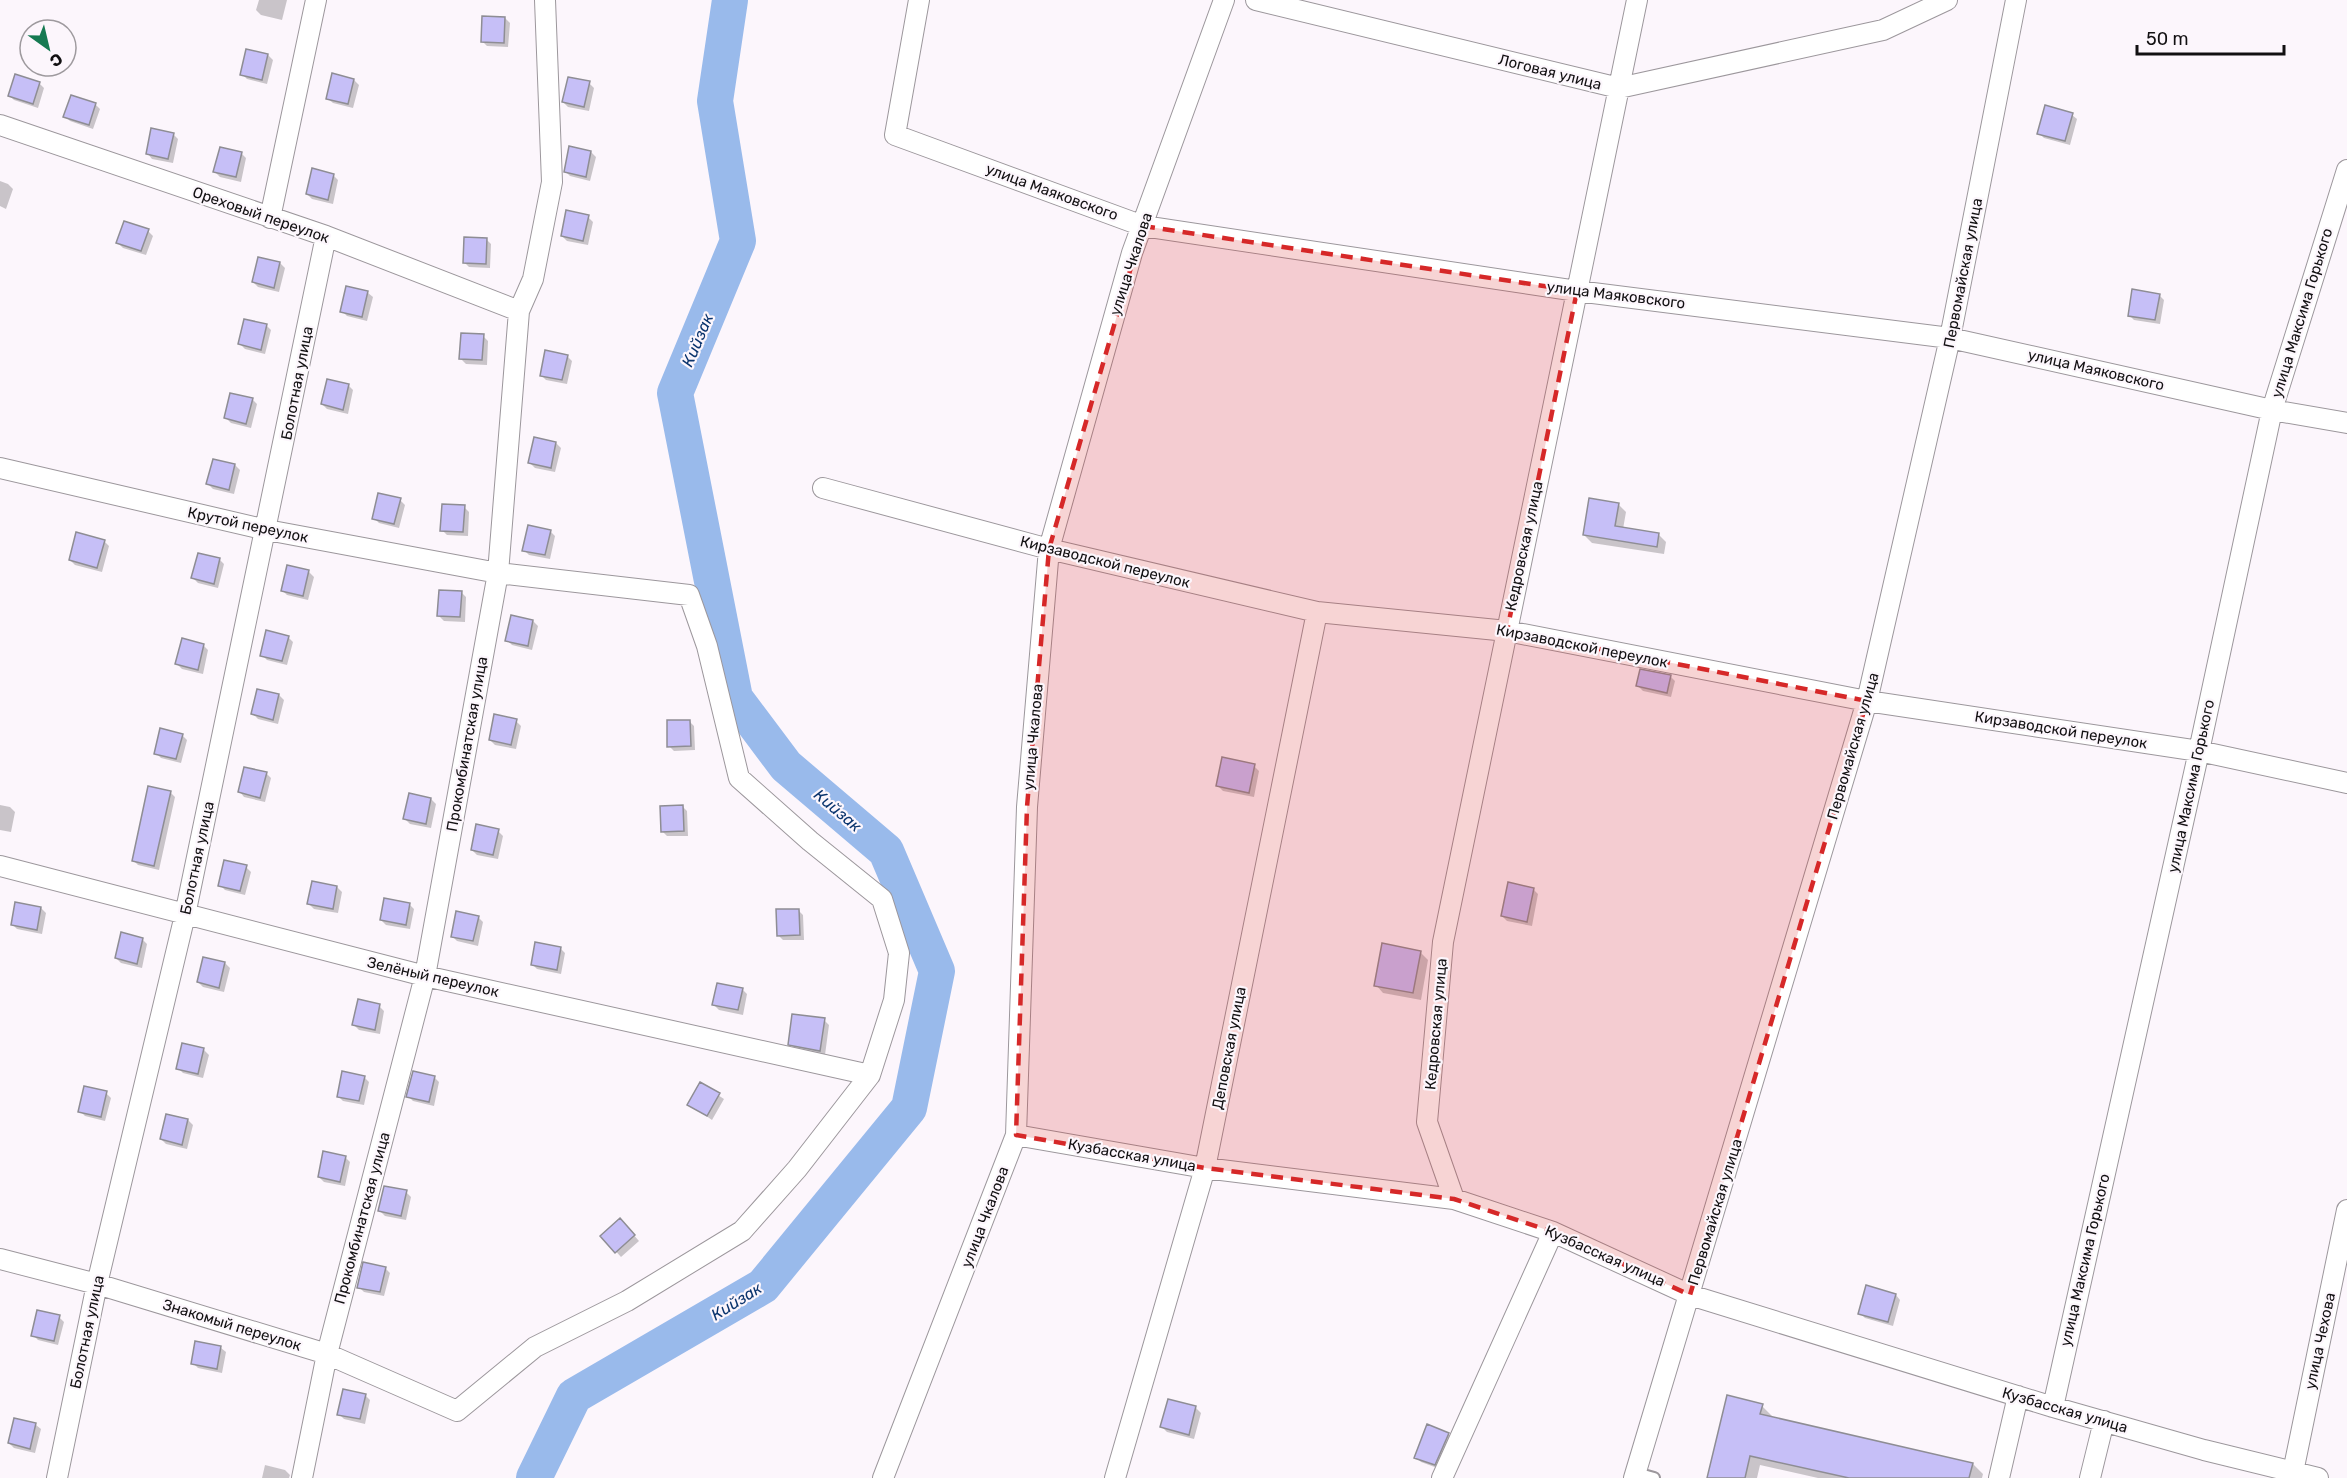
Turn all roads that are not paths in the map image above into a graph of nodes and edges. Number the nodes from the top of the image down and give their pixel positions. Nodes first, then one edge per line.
1 (316, 0) edge
2 (545, 0) edge
3 (919, 0) edge
4 (1224, 0) edge
5 (1256, 0) edge
6 (1637, 0) edge
7 (1947, 0) edge
8 (2016, 0) edge
9 (1619, 88) junction
10 (0, 126) edge
11 (2347, 170) edge
12 (270, 218) junction
13 (1143, 226) junction
14 (326, 236) junction
15 (1577, 291) junction
16 (519, 311) junction
17 (1950, 338) junction
18 (2272, 410) junction
19 (2347, 423) edge
20 (0, 468) edge
21 (823, 488) dead end
22 (267, 530) junction
23 (1049, 549) junction
24 (498, 573) junction
25 (1317, 612) junction
26 (1507, 631) junction
27 (1867, 701) junction
28 (2199, 751) junction
29 (2347, 783) edge
30 (0, 866) edge
31 (185, 915) junction
32 (425, 976) junction
33 (870, 1075) junction
34 (1016, 1135) junction
35 (1204, 1168) junction
36 (1454, 1199) junction
37 (2347, 1210) edge
38 (1553, 1232) junction
39 (0, 1259) edge
40 (97, 1284) junction
41 (1690, 1295) junction
42 (327, 1354) junction
43 (2018, 1396) junction
44 (2053, 1407) junction
45 (2104, 1421) junction
46 (2293, 1472) junction
47 (1641, 1476) edge
48 (57, 1478) edge
49 (303, 1478) edge
50 (883, 1478) edge
51 (1115, 1478) edge
52 (1443, 1478) edge
53 (1999, 1478) edge
54 (2090, 1478) edge
55 (2318, 1478) edge

1 - 12 street
2 - 16 street, Прокомбинатская улица
3 - 13 street, улица Маяковского
4 - 13 street, улица Чкалова
5 - 9 street, Логовая улица
6 - 9 street, Кедровская улица
7 - 9 street, Логовая улица
8 - 17 street, Первомайская улица
9 - 15 street, Кедровская улица
10 - 12 street, Ореховый переулок
11 - 18 street, улица Максима Горького
12 - 14 street, Ореховый переулок
13 - 15 street, улица Маяковского
13 - 23 street, улица Чкалова
14 - 16 street, Ореховый переулок
14 - 22 street, Болотная улица
15 - 17 street, улица Маяковского
15 - 26 street, Кедровская улица
16 - 24 street, Прокомбинатская улица
17 - 18 street, улица Маяковского
17 - 27 street, Первомайская улица
18 - 19 street, улица Маяковского
18 - 28 street, улица Максима Горького
20 - 22 street, Крутой переулок
21 - 23 street, Кирзаводской переулок
22 - 24 street, Крутой переулок
22 - 31 street, Болотная улица
23 - 25 street, Кирзаводской переулок
23 - 34 street, улица Чкалова
24 - 32 street, Прокомбинатская улица
24 - 33 street, Крутой переулок
25 - 26 street, Кирзаводской переулок
25 - 35 street, Деповская улица
26 - 27 street, Кирзаводской переулок
26 - 36 street, Кедровская улица
27 - 28 street, Кирзаводской переулок
27 - 41 street, Первомайская улица
28 - 29 street, Кирзаводской переулок
28 - 44 street, улица Максима Горького
30 - 31 street, Зелёный переулок
31 - 32 street, Зелёный переулок
31 - 40 street, Болотная улица
32 - 33 street, Зелёный переулок
32 - 42 street, Прокомбинатская улица
33 - 42 street, Знакомый переулок
34 - 35 street, Кузбасская улица
34 - 50 street, улица Чкалова
35 - 36 street, Кузбасская улица
35 - 51 street, Деповская улица
36 - 38 street, Кузбасская улица
37 - 46 street, улица Чехова
38 - 41 street, Кузбасская улица
38 - 52 street
39 - 40 street, Знакомый переулок
40 - 42 street, Знакомый переулок
40 - 48 street, Болотная улица
41 - 43 street, Кузбасская улица
41 - 47 street, Первомайская улица
42 - 49 street, Прокомбинатская улица
43 - 44 street, Кузбасская улица
43 - 53 street
44 - 45 street, Кузбасская улица
45 - 46 street, Кузбасская улица
45 - 54 street
46 - 55 street, Кузбасская улица

